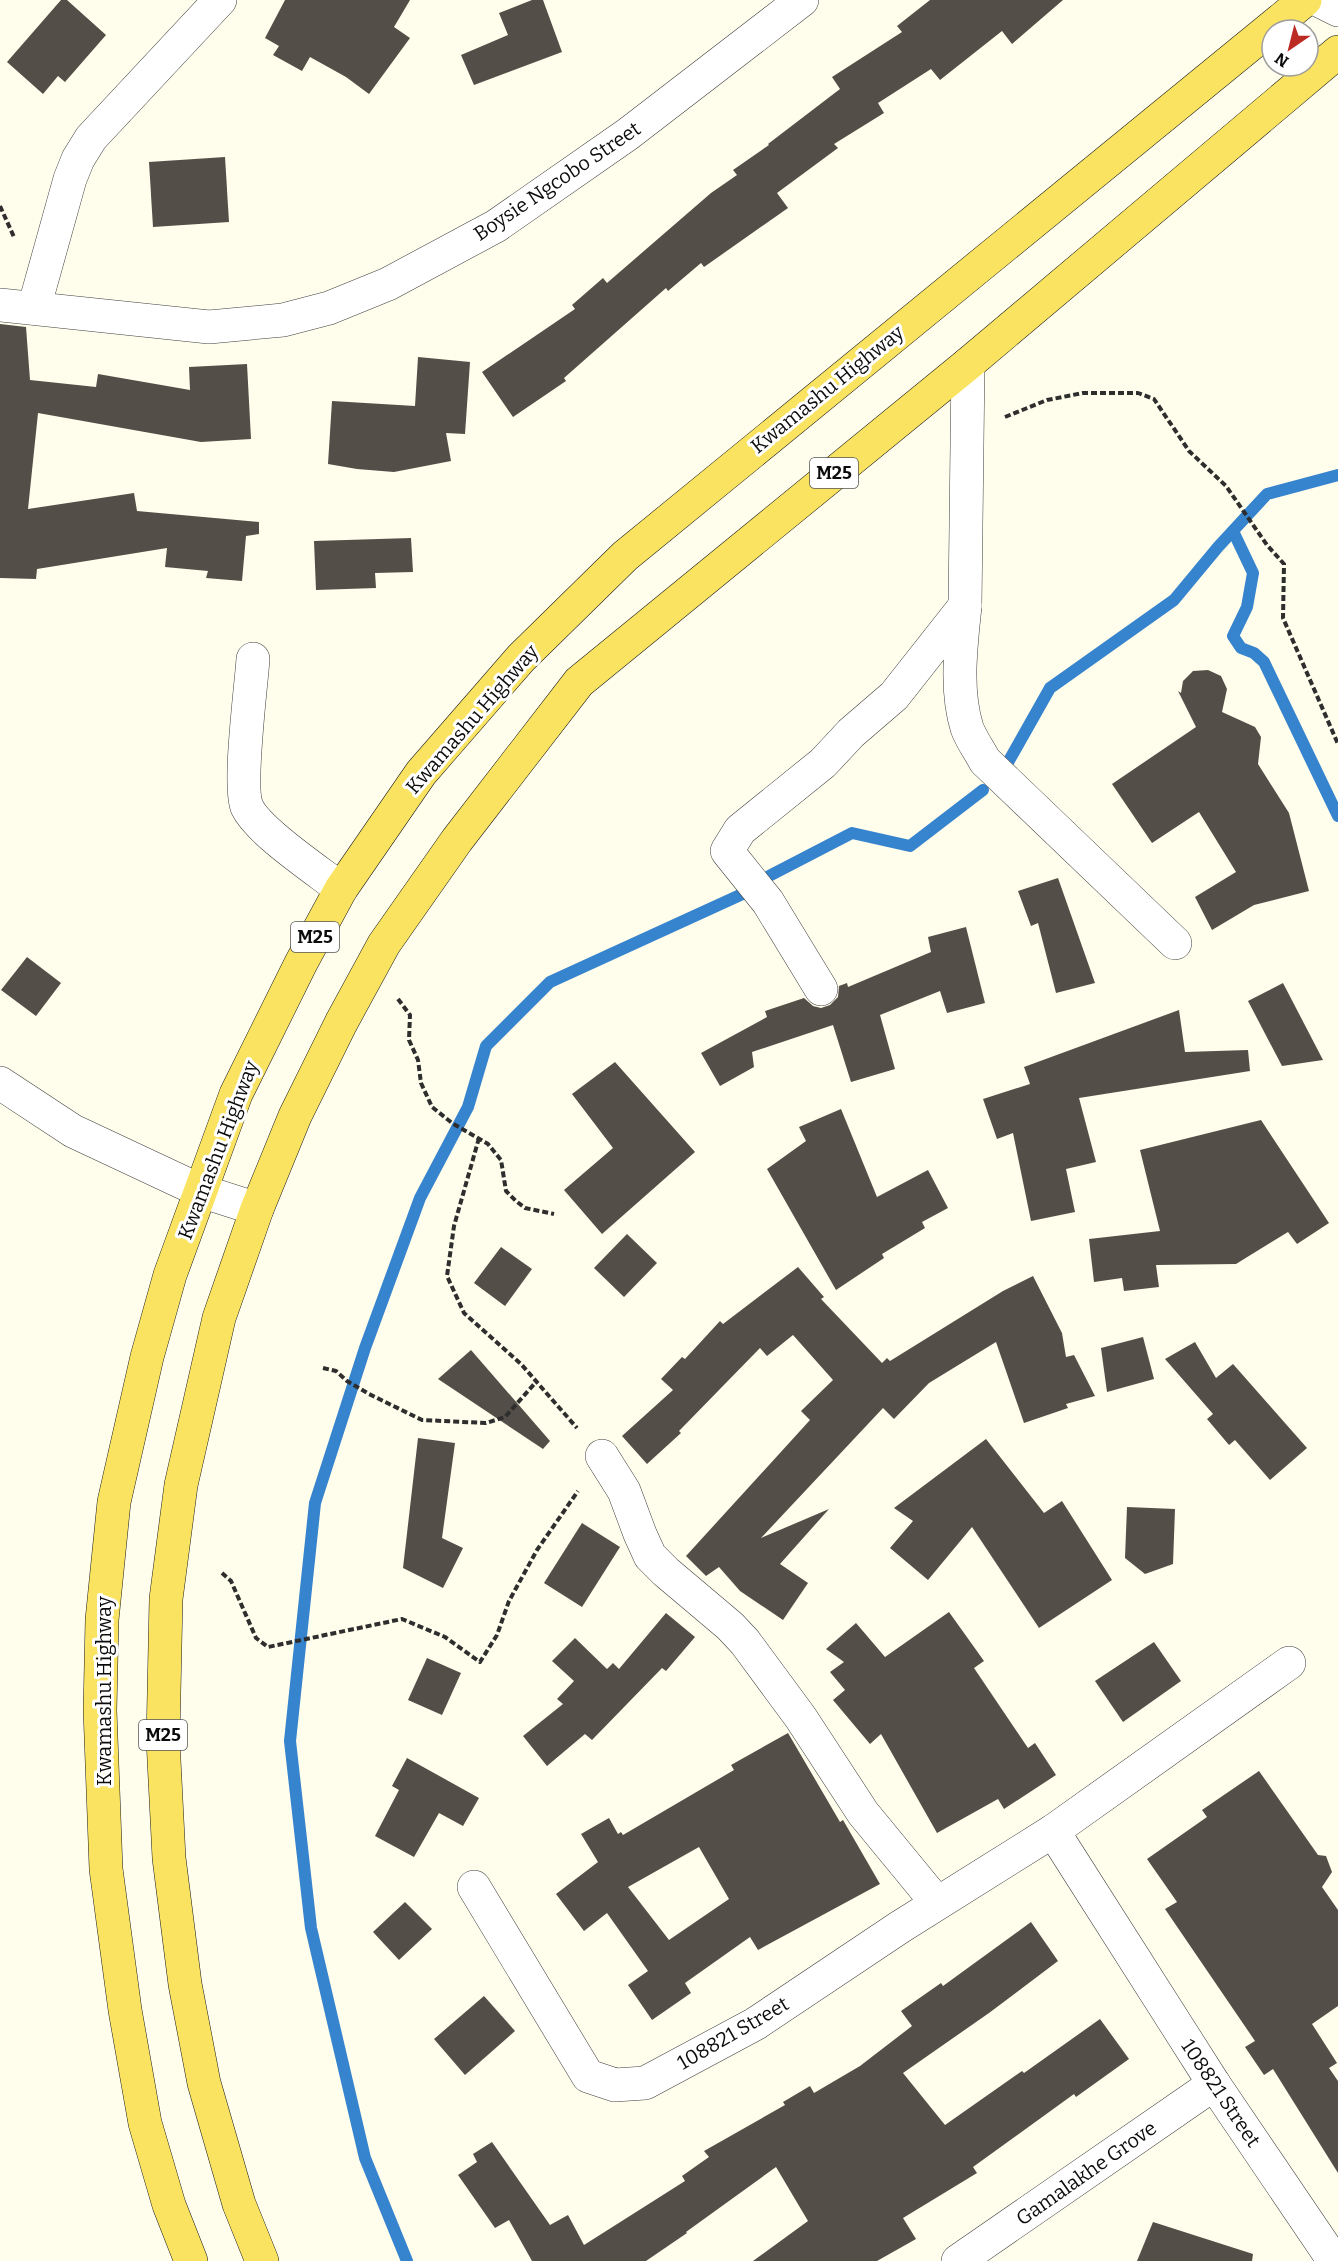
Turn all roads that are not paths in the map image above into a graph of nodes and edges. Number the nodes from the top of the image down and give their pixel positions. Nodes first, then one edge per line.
1 (220, 0) edge
2 (802, 0) edge
3 (1305, 0) edge
4 (1318, 0) edge
5 (1338, 10) edge
6 (1338, 52) edge
7 (0, 305) edge
8 (34, 308) junction
9 (968, 364) junction
10 (965, 606) junction
11 (253, 659) dead end
12 (340, 889) junction
13 (1175, 943) dead end
14 (821, 989) dead end
15 (0, 1083) edge
16 (201, 1191) junction
17 (257, 1209) junction
18 (602, 1456) road end
19 (1288, 1663) dead end
20 (1053, 1831) junction
21 (474, 1887) dead end
22 (937, 1904) junction
23 (1214, 2084) junction
24 (191, 2261) edge
25 (262, 2261) edge
26 (958, 2261) edge
27 (1334, 2261) edge

1 - 8 street
2 - 8 street, Boysie Ngcobo Street
3 - 12 main road, Kwamashu Highway / M25
4 - 5 street
6 - 9 main road, M25
7 - 8 street, Boysie Ngcobo Street
9 - 10 street
9 - 17 main road, M25
10 - 13 street
10 - 14 street
11 - 12 street
12 - 16 main road, Kwamashu Highway / M25
15 - 16 street
16 - 17 street
16 - 24 main road, Kwamashu Highway / M25
17 - 25 main road, M25
18 - 22 street
19 - 20 street, 108821 Street
20 - 22 street, 108821 Street
20 - 23 street, 108821 Street
21 - 22 street, 108821 Street
23 - 26 street, Gamalakhe Grove
23 - 27 street, 108821 Street

